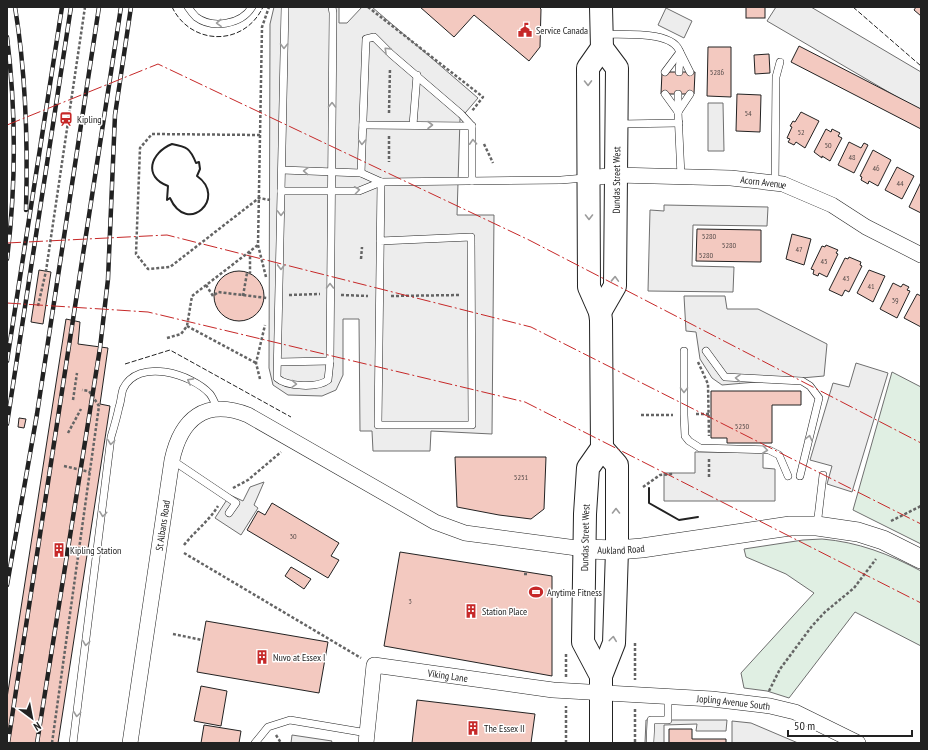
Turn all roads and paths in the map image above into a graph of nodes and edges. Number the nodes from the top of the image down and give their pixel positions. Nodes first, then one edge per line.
1 (85, 7) edge
2 (188, 7) edge
3 (252, 7) edge
4 (268, 7) edge
5 (284, 7) edge
6 (332, 7) edge
7 (368, 7) edge
8 (602, 7) edge
9 (602, 41) junction
10 (680, 52) junction
11 (391, 54) junction
12 (780, 62) dead end
13 (665, 72) dead end
14 (679, 72) dead end
15 (690, 72) dead end
16 (417, 75) junction
17 (665, 94) dead end
18 (678, 94) dead end
19 (690, 94) dead end
20 (678, 112) junction
21 (477, 117) dead end
22 (679, 123) junction
23 (617, 124) junction
24 (363, 125) junction
25 (389, 125) junction
26 (413, 125) junction
27 (472, 126) junction
28 (260, 135) junction
29 (483, 141) dead end
30 (389, 162) dead end
31 (494, 163) dead end
32 (282, 170) junction
33 (331, 172) junction
34 (361, 173) junction
35 (616, 175) junction
36 (681, 176) junction
37 (590, 178) junction
38 (472, 181) junction
39 (381, 182) junction
40 (775, 183) junction
41 (331, 190) junction
42 (281, 191) junction
43 (259, 198) junction
44 (380, 241) junction
45 (258, 245) junction
46 (362, 247) dead end
47 (250, 252) junction
48 (921, 255) edge
49 (361, 259) dead end
50 (268, 283) dead end
51 (206, 285) junction
52 (243, 296) junction
53 (270, 297) dead end
54 (264, 300) dead end
55 (269, 304) dead end
56 (38, 306) dead end
57 (600, 312) junction
58 (266, 324) dead end
59 (186, 326) junction
60 (167, 338) dead end
61 (706, 350) dead end
62 (684, 351) dead end
63 (696, 358) dead end
64 (330, 361) junction
65 (278, 362) junction
66 (256, 363) junction
67 (77, 373) dead end
68 (260, 379) dead end
69 (82, 390) dead end
70 (73, 400) dead end
71 (217, 408) junction
72 (81, 409) dead end
73 (68, 433) dead end
74 (289, 439) joint
75 (709, 447) junction
76 (602, 448) junction
77 (172, 460) junction
78 (64, 466) dead end
79 (90, 472) junction
80 (673, 474) dead end
81 (823, 475) dead end
82 (788, 476) dead end
83 (800, 476) dead end
84 (709, 479) dead end
85 (643, 487) dead end
86 (921, 506) edge
87 (229, 513) dead end
88 (891, 521) dead end
89 (817, 526) junction
90 (584, 550) junction
91 (617, 550) junction
92 (184, 553) dead end
93 (876, 559) dead end
94 (921, 559) edge
95 (524, 574) dead end
96 (528, 574) dead end
97 (173, 634) dead end
98 (202, 640) dead end
99 (374, 665) junction
100 (601, 684) junction
101 (668, 698) junction
102 (764, 705) junction
103 (566, 707) dead end
104 (634, 716) dead end
105 (276, 734) dead end
106 (367, 738) edge
107 (52, 743) edge
108 (73, 743) edge
109 (130, 743) edge
110 (255, 743) edge
111 (282, 743) edge
112 (566, 743) edge
113 (601, 743) edge
114 (635, 743) edge
115 (650, 743) edge
116 (858, 743) edge

1 - 56 path
3 -> 2 lane
4 - 28 path
5 -> 32 lane
33 -> 6 lane
7 - 21 path
8 - 9 main road
9 - 10 lane
9 - 23 main road, Dundas Street West
9 -> 37 main road
10 - 13 lane
10 - 14 lane
10 - 15 lane
11 - 16 lane
11 -> 24 lane
11 - 25 path
12 - 40 lane
16 - 26 lane
16 - 27 lane
17 - 20 lane
18 - 20 lane
19 - 20 lane
20 - 22 lane
22 - 23 lane
22 - 36 lane
23 - 35 main road, Dundas Street West
24 - 25 lane
24 -> 34 lane
25 - 26 lane
25 - 30 path
26 -> 27 lane
38 -> 27 lane
28 - 43 path
28 - 43 path
29 - 31 path
33 -> 32 lane
32 - 42 lane
33 - 34 lane
33 - 41 lane
34 - 39 lane
35 - 36 street, Acorn Avenue
35 - 37 street, Acorn Avenue
57 -> 35 main road, Dundas Street West
36 - 40 street, Acorn Avenue
37 - 38 lane
37 -> 57 main road
38 - 39 lane
41 -> 39 lane
39 - 44 lane
40 - 48 street, Acorn Avenue
41 - 42 lane
64 -> 41 lane
42 -> 65 lane
43 - 45 path
44 - 44 lane
45 - 47 path
45 - 50 path
46 - 49 path
47 - 51 path
47 - 52 path
51 - 52 path
51 - 59 path
52 - 54 path
53 - 55 path
57 - 76 main road
58 - 66 path
59 - 60 path
59 - 66 path
83 -> 61 lane
62 -> 75 lane
63 - 75 path
64 - 65 lane
65 -> 64 lane
66 - 68 path
67 - 70 path
69 - 79 path
71 - 74 street, St Albans Road
71 - 77 street, St Albans Road
71 -> 108 lane
72 - 73 path
74 - 90 street, Aukland Road
75 -> 82 lane
75 - 84 path
76 - 90 main road, Dundas Street West
91 -> 76 main road, Dundas Street West
77 - 87 lane
77 - 109 street, St Albans Road
78 - 79 path
79 - 107 path
80 - 85 path
81 - 89 lane
86 - 88 path
89 - 91 street, Aukland Road
89 - 94 street, Aukland Road
90 - 91 street, Aukland Road
90 - 100 main road, Dundas Street West
100 -> 91 main road, Dundas Street West
92 - 99 path
93 - 102 path
95 - 96 path
97 - 98 path
99 - 100 street, Viking Lane
99 - 106 street
100 - 101 street, Jopling Avenue South
100 - 113 main road, Dundas Street West
101 - 102 street, Jopling Avenue South
101 - 115 lane
102 - 116 street, Jopling Avenue South
103 - 112 path
104 - 114 path
105 - 111 path
106 - 110 lane

